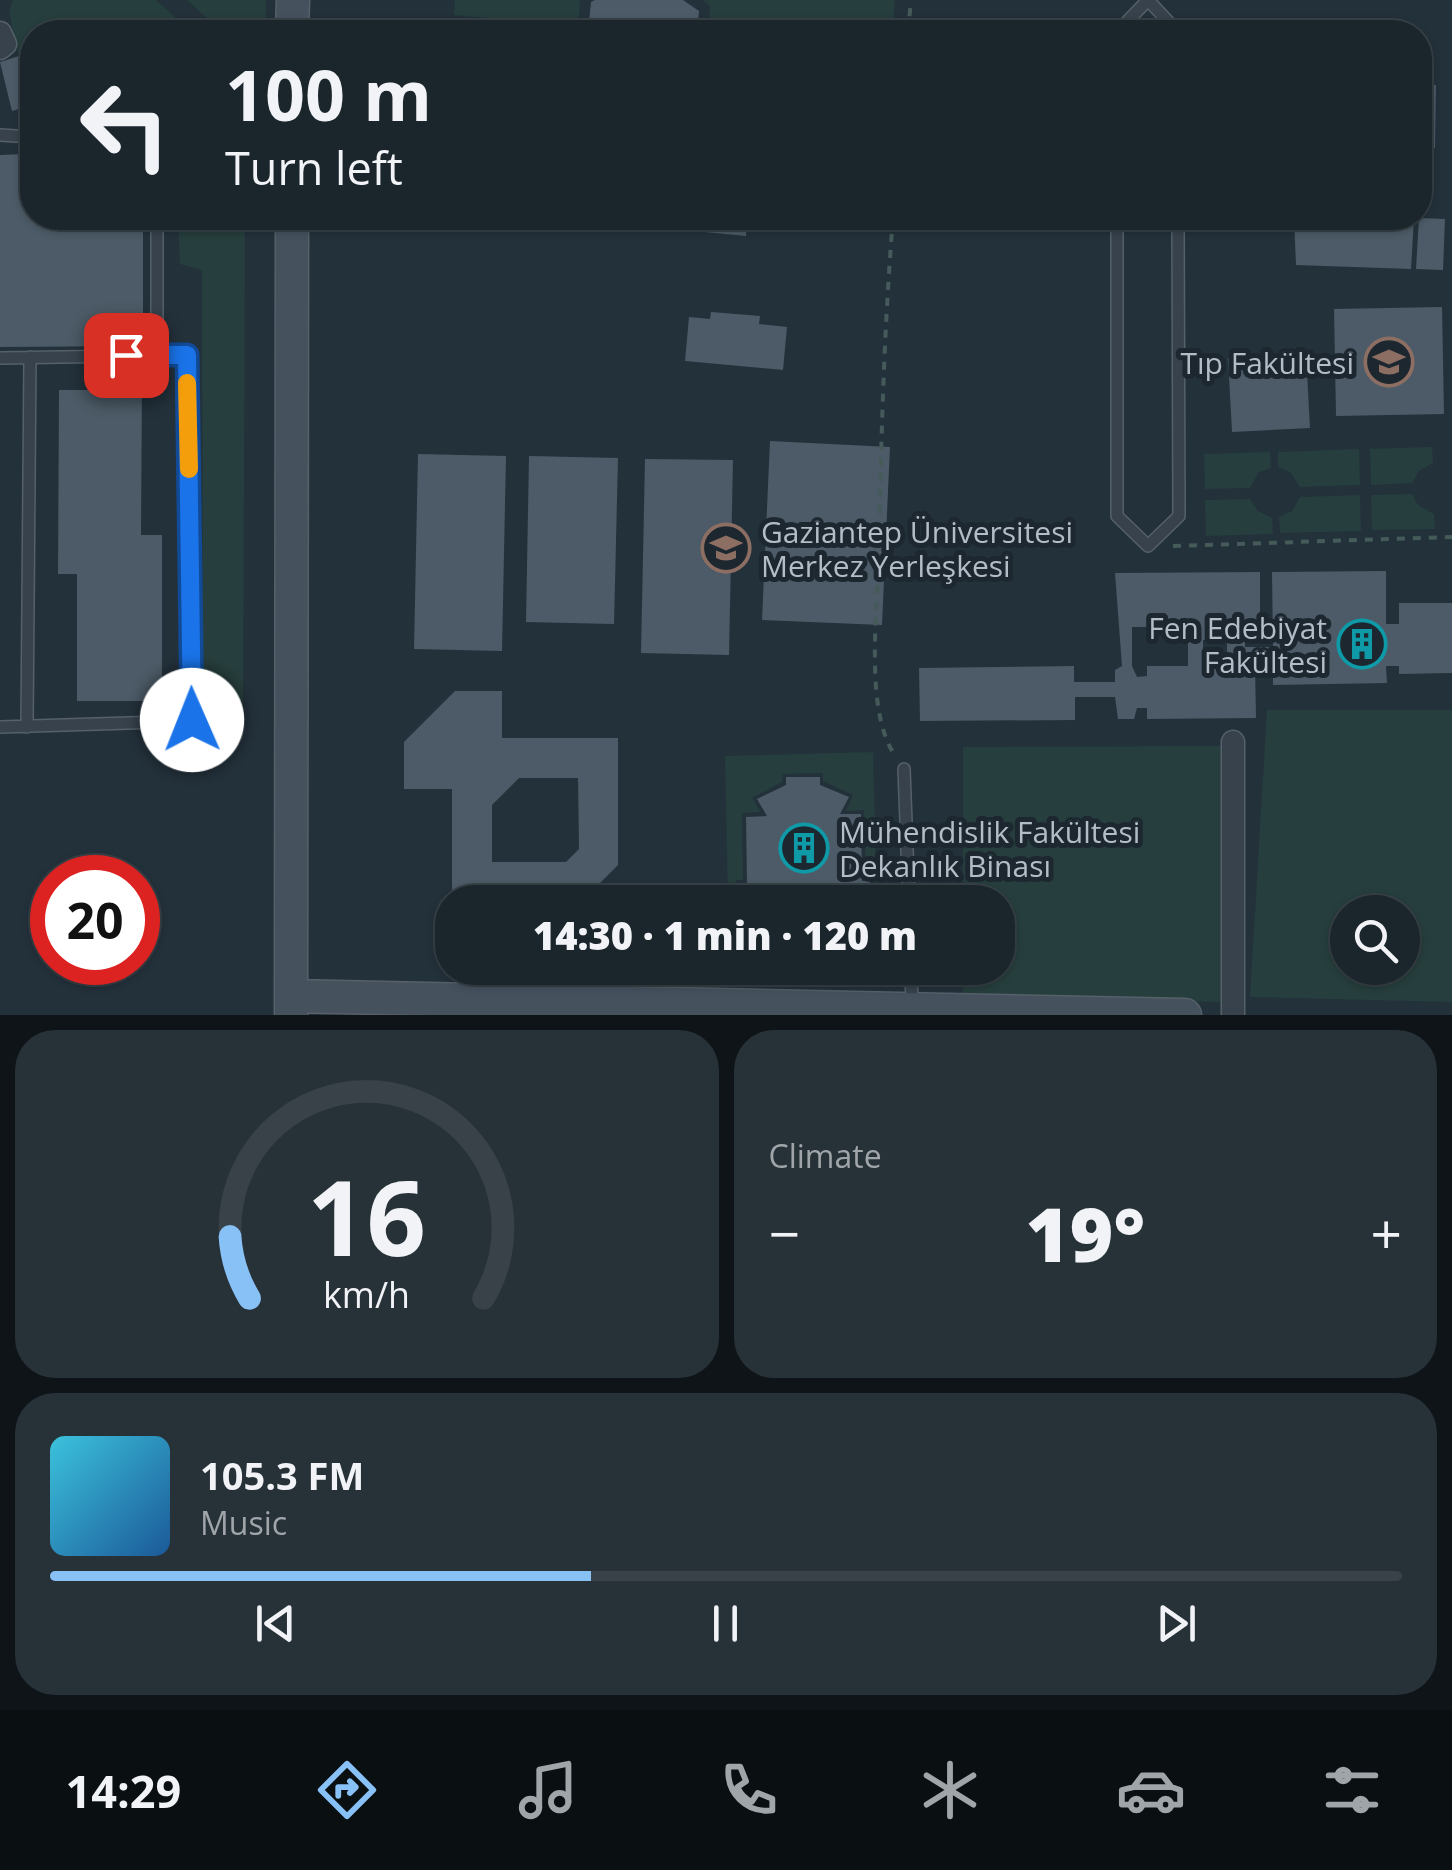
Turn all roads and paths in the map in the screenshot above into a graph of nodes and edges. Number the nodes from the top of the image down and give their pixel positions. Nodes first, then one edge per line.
1 (1148, 0) edge
2 (1129, 20) edge
3 (1167, 20) edge
4 (0, 33) edge
5 (0, 48) edge
6 (157, 230) edge
7 (292, 230) edge
8 (892, 230) edge
9 (1117, 230) edge
10 (1178, 230) edge
11 (158, 354) junction
12 (0, 358) edge
13 (30, 358) junction
14 (1452, 537) edge
15 (1148, 546) junction
16 (0, 727) edge
17 (27, 727) junction
18 (1233, 742) dead end
19 (904, 769) joint
20 (907, 885) edge
21 (911, 985) edge
22 (291, 1006) edge
23 (912, 1011) junction
24 (852, 1012) edge
25 (1184, 1015) edge
26 (1233, 1015) edge

1 - 2 lane
1 - 3 lane
4 - 5 street
6 - 11 lane
7 - 22 street
8 - 19 path
9 - 15 lane
10 - 15 lane
11 - 13 lane
11 - 17 lane
12 - 13 lane
13 - 17 lane
14 - 15 path
16 - 17 lane
18 - 26 street
19 - 20 lane
21 - 23 lane
22 - 24 street
23 - 24 street
23 - 25 street

